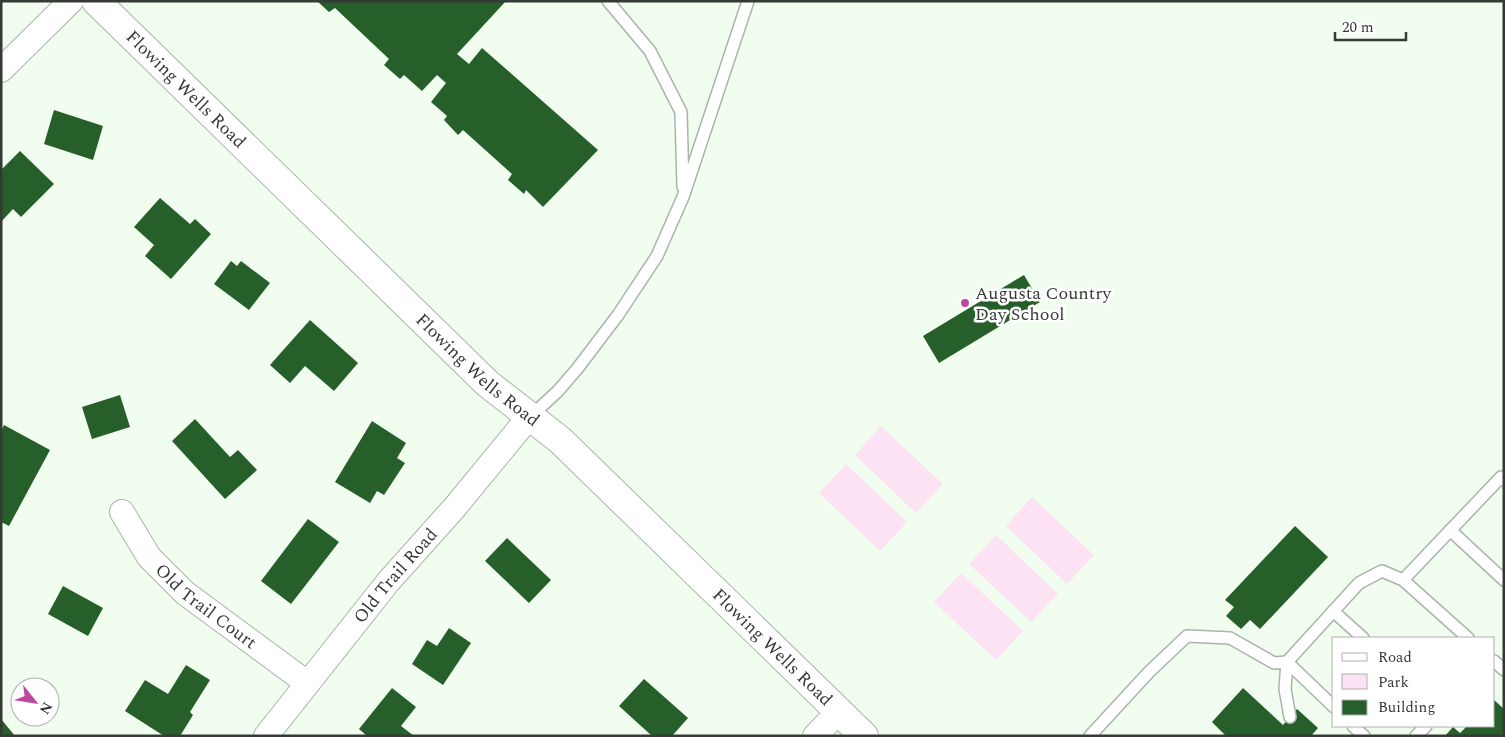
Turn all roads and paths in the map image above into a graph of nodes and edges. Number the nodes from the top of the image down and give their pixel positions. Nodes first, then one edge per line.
1 (71, 1) edge
2 (96, 1) edge
3 (608, 1) edge
4 (748, 1) edge
5 (1, 70) edge
6 (683, 197) junction
7 (529, 418) junction
8 (1502, 478) edge
9 (122, 512) dead end
10 (1450, 530) junction
11 (1403, 580) junction
12 (1504, 580) edge
13 (1334, 611) junction
14 (1362, 637) edge
15 (1467, 637) edge
16 (1287, 662) junction
17 (307, 683) junction
18 (1332, 705) edge
19 (838, 712) junction
20 (1290, 717) dead end
21 (1355, 727) edge
22 (1425, 727) edge
23 (266, 736) edge
24 (815, 736) edge
25 (864, 736) edge
26 (1090, 736) edge
27 (1364, 736) edge
28 (1416, 736) edge

1 - 5 street
2 - 7 main road, Flowing Wells Road
3 - 6 lane
4 - 6 lane
6 - 7 lane
7 - 17 street, Old Trail Road
7 - 19 main road, Flowing Wells Road
8 - 10 lane
9 - 17 street, Old Trail Court
10 - 11 lane
10 - 12 lane
11 - 13 lane
11 - 15 lane
13 - 14 lane
13 - 16 lane
16 - 18 lane
16 - 20 lane
16 - 26 lane
17 - 23 street, Old Trail Road
19 - 24 street
19 - 25 main road, Flowing Wells Road
21 - 27 lane
22 - 28 lane

